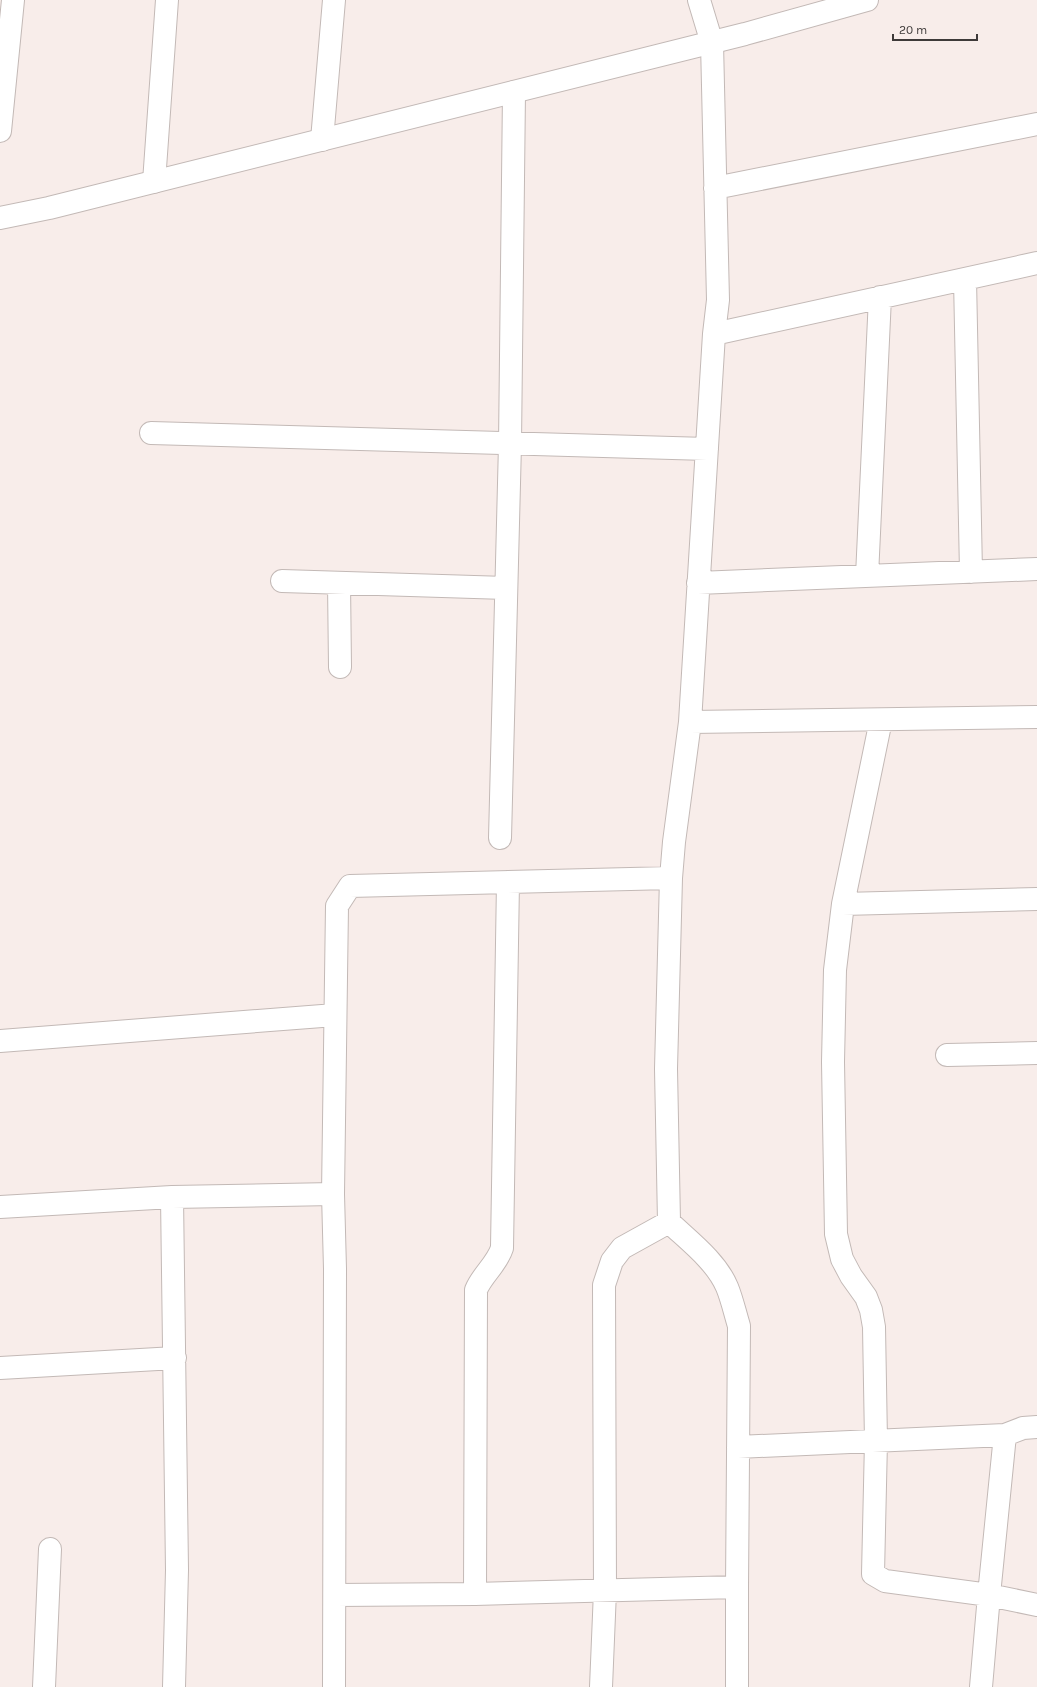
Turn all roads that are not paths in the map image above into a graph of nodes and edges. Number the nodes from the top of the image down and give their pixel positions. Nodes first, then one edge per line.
1 (14, 0) edge
2 (167, 0) edge
3 (334, 0) edge
4 (698, 0) edge
5 (867, 0) edge
6 (712, 43) junction
7 (514, 92) junction
8 (1037, 124) edge
9 (0, 131) edge
10 (322, 140) junction
11 (154, 182) junction
12 (715, 188) junction
13 (0, 218) edge
14 (1037, 263) edge
15 (965, 279) junction
16 (880, 297) junction
17 (714, 334) junction
18 (151, 433) dead end
19 (510, 444) junction
20 (707, 449) junction
21 (1037, 570) edge
22 (971, 572) junction
23 (867, 576) junction
24 (282, 581) dead end
25 (339, 583) junction
26 (698, 583) junction
27 (506, 588) junction
28 (340, 667) dead end
29 (1037, 717) edge
30 (881, 720) junction
31 (690, 722) junction
32 (500, 838) dead end
33 (671, 878) junction
34 (508, 882) junction
35 (1037, 899) edge
36 (843, 904) junction
37 (335, 1014) junction
38 (0, 1041) edge
39 (1037, 1053) edge
40 (947, 1055) dead end
41 (333, 1194) junction
42 (172, 1197) junction
43 (0, 1207) edge
44 (669, 1222) junction
45 (175, 1358) junction
46 (0, 1368) edge
47 (1037, 1427) edge
48 (1005, 1435) junction
49 (876, 1441) junction
50 (738, 1447) junction
51 (50, 1549) dead end
52 (737, 1587) junction
53 (605, 1591) junction
54 (475, 1594) junction
55 (989, 1594) junction
56 (335, 1595) junction
57 (1037, 1605) edge
58 (44, 1687) edge
59 (174, 1687) edge
60 (334, 1687) edge
61 (601, 1687) edge
62 (737, 1687) edge
63 (981, 1687) edge

1 - 9 street
2 - 11 street
3 - 10 street
4 - 6 street
5 - 6 street
6 - 7 street
6 - 12 street
7 - 10 street
7 - 19 street
8 - 12 street
10 - 11 street
11 - 13 street
12 - 17 street
14 - 15 street
15 - 16 street
15 - 22 street
16 - 17 street
16 - 23 street
17 - 20 street
18 - 19 street
19 - 20 street
19 - 27 street
20 - 26 street
21 - 22 street
22 - 23 street
23 - 26 street
24 - 25 street
25 - 27 street
25 - 28 street
26 - 31 street
27 - 32 street
29 - 30 street
30 - 31 street
30 - 36 street
31 - 33 street
33 - 34 street
33 - 44 street
34 - 37 street
34 - 54 street
35 - 36 street
36 - 49 street
37 - 38 street
37 - 41 street
39 - 40 street
41 - 42 street
41 - 56 street
42 - 43 street
42 - 45 street
44 - 50 street
44 - 53 street
45 - 46 street
45 - 59 street
47 - 48 street
48 - 49 street
48 - 55 street
49 - 50 street
49 - 55 street
50 - 52 street
51 - 58 street
52 - 53 street
52 - 62 street
53 - 54 street
53 - 61 street
54 - 56 street
55 - 57 street
55 - 63 street
56 - 60 street

